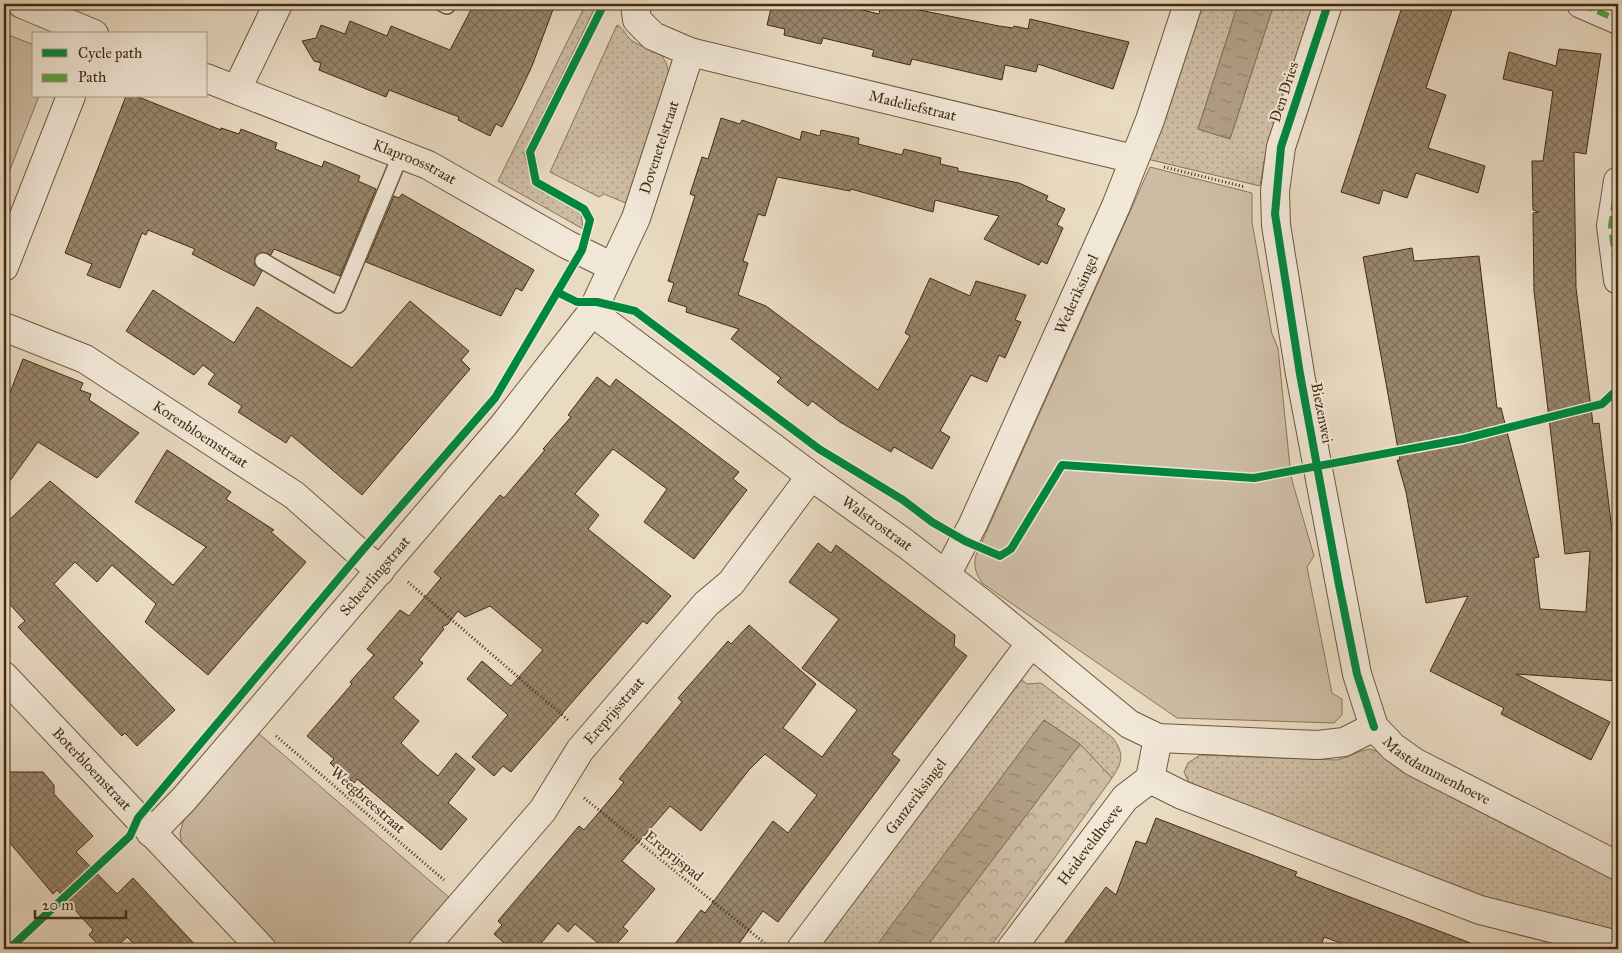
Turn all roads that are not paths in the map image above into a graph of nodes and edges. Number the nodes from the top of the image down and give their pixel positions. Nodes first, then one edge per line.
1 (22, 4) edge
2 (278, 4) edge
3 (443, 4) edge
4 (448, 4) edge
5 (635, 4) edge
6 (1188, 4) edge
7 (1328, 4) edge
8 (1581, 4) edge
9 (1618, 20) edge
10 (89, 32) edge
11 (690, 52) junction
12 (208, 79) edge
13 (237, 90) junction
14 (70, 98) edge
15 (401, 154) junction
16 (1134, 159) junction
17 (1618, 181) edge
18 (1275, 190) joint
19 (263, 261) dead end
20 (4, 267) edge
21 (613, 267) junction
22 (1618, 280) edge
23 (592, 312) junction
24 (4, 327) edge
25 (811, 476) junction
26 (380, 571) junction
27 (946, 576) junction
28 (1031, 643) junction
29 (4, 676) edge
30 (1374, 727) junction
31 (1158, 738) junction
32 (1150, 779) junction
33 (151, 833) junction
34 (1618, 866) edge
35 (1618, 946) edge
36 (262, 949) edge
37 (423, 949) edge
38 (801, 949) edge
39 (1011, 949) edge

1 - 10 street
2 - 13 street
3 - 4 lane
5 - 11 street
6 - 16 street, Wederiksingel
7 - 18 street, Den Dries
8 - 9 street
11 - 16 street, Madeliefstraat
11 - 21 street, Dovenetelstraat
12 - 13 street, Klaproosstraat
13 - 15 street, Klaproosstraat
14 - 20 street
15 - 19 lane
15 - 21 street, Klaproosstraat
16 - 27 street, Wederiksingel
17 - 22 street
18 - 30 street, Biezenwei
21 - 23 street, Dovenetelstraat
23 - 25 street, Walstrostraat
23 - 26 street, Scheerlingstraat
24 - 26 street, Korenbloemstraat
25 - 27 street, Walstrostraat
25 - 37 street, Ereprijsstraat
26 - 33 street, Scheerlingstraat
27 - 28 street, Walstrostraat
28 - 31 street, Walstrostraat
28 - 38 street, Ganzeriksingel
29 - 33 street, Boterbloemstraat
30 - 31 street, Mastdammenhoeve
30 - 34 street, Mastdammenhoeve
31 - 32 street
32 - 35 street
32 - 39 street, Heideveldhoeve
33 - 36 street, Boterbloemstraat

